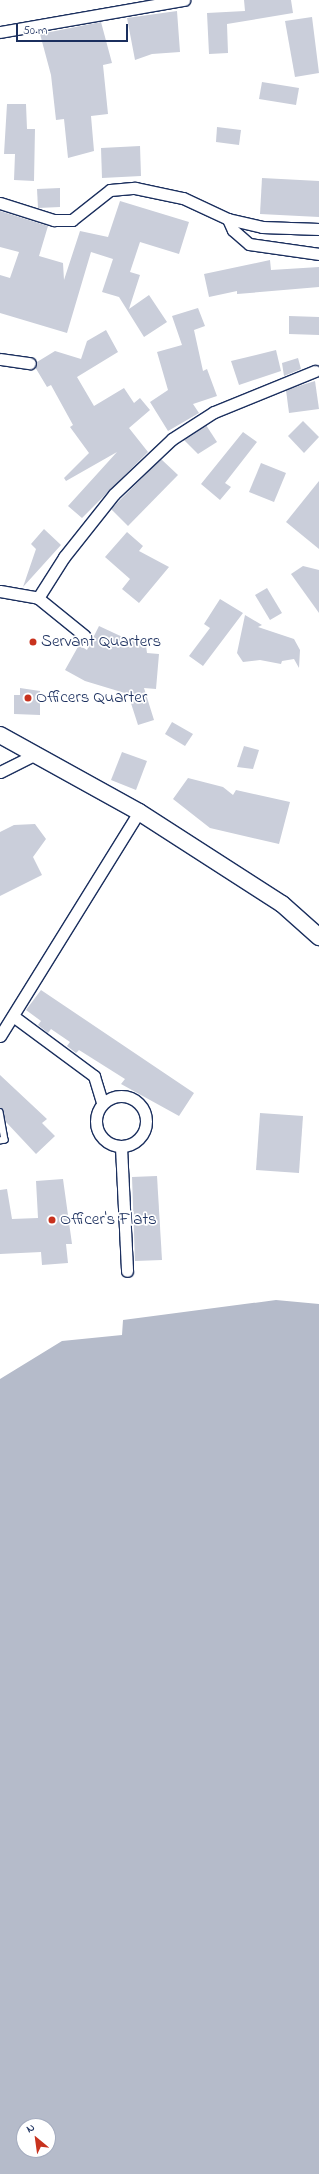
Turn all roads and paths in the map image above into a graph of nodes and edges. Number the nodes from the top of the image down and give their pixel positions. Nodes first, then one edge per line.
1 (184, 0) edge
2 (0, 32) edge
3 (0, 203) edge
4 (228, 219) junction
5 (319, 229) edge
6 (319, 254) edge
7 (0, 359) edge
8 (30, 363) dead end
9 (315, 371) dead end
10 (0, 591) edge
11 (38, 598) junction
12 (86, 636) dead end
13 (0, 735) edge
14 (36, 754) junction
15 (0, 772) edge
16 (138, 812) junction
17 (319, 937) edge
18 (13, 1016) junction
19 (0, 1036) edge
20 (102, 1103) junction
21 (0, 1112) edge
22 (0, 1141) edge
23 (121, 1147) junction
24 (127, 1271) dead end

1 - 2 street
3 - 4 street
4 - 5 street
4 - 6 street
7 - 8 street
9 - 11 street
10 - 11 street
11 - 12 street
13 - 14 main road
14 - 15 street
14 - 16 main road
16 - 17 main road
16 - 18 street
18 - 19 street
18 - 20 street
20 - 23 street
20 - 23 street
21 - 22 lane
23 - 24 street

